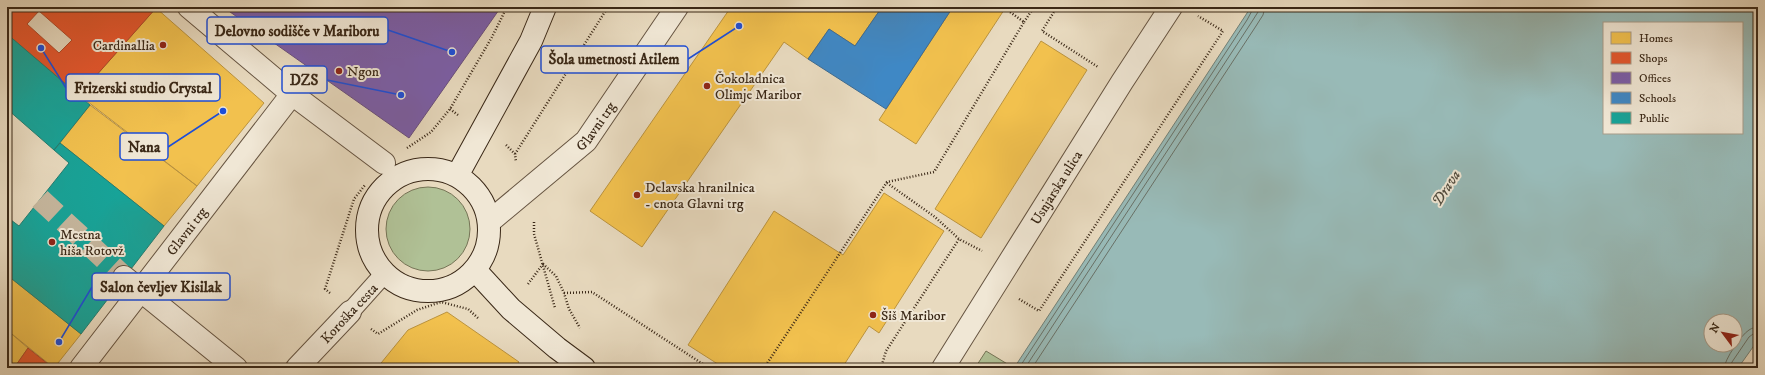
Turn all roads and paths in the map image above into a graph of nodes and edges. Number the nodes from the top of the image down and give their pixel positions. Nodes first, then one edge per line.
1 (190, 7) edge
2 (507, 7) edge
3 (545, 7) edge
4 (608, 7) edge
5 (677, 7) edge
6 (1002, 7) edge
7 (1034, 7) edge
8 (1057, 7) edge
9 (1171, 7) edge
10 (1196, 15) dead end
11 (1024, 22) junction
12 (1122, 82) junction
13 (286, 88) junction
14 (515, 154) dead end
15 (384, 163) junction
16 (457, 176) junction
17 (887, 182) junction
18 (489, 222) junction
19 (959, 239) junction
20 (543, 264) dead end
21 (1007, 265) junction
22 (475, 270) junction
23 (384, 274) junction
24 (132, 284) junction
25 (995, 284) junction
26 (564, 293) junction
27 (350, 312) junction
28 (482, 323) dead end
29 (582, 331) dead end
30 (576, 362) edge
31 (81, 368) edge
32 (236, 368) edge
33 (297, 368) edge
34 (709, 368) edge
35 (764, 368) edge
36 (881, 368) edge
37 (943, 368) edge

1 - 13 street
2 - 15 path
3 - 16 street
4 - 14 path
5 - 18 street, Glavni trg
6 - 11 path
7 - 11 path
8 - 12 path
9 - 12 street, Usnjarska ulica
10 - 25 path
11 - 17 path
12 - 21 street, Usnjarska ulica
13 - 15 street
13 - 24 street, Glavni trg
15 - 27 path
16 - 18 street
16 - 23 street
17 - 19 path
17 - 35 path
18 - 22 street
19 - 21 path
19 - 36 path
20 - 26 path
21 - 25 street, Usnjarska ulica
22 - 23 street
22 - 30 street
23 - 27 lane, Koroška cesta
24 - 31 street, Glavni trg
24 - 32 street
25 - 37 street, Usnjarska ulica
26 - 29 path
26 - 34 path
27 - 28 path
27 - 33 street, Koroška cesta

